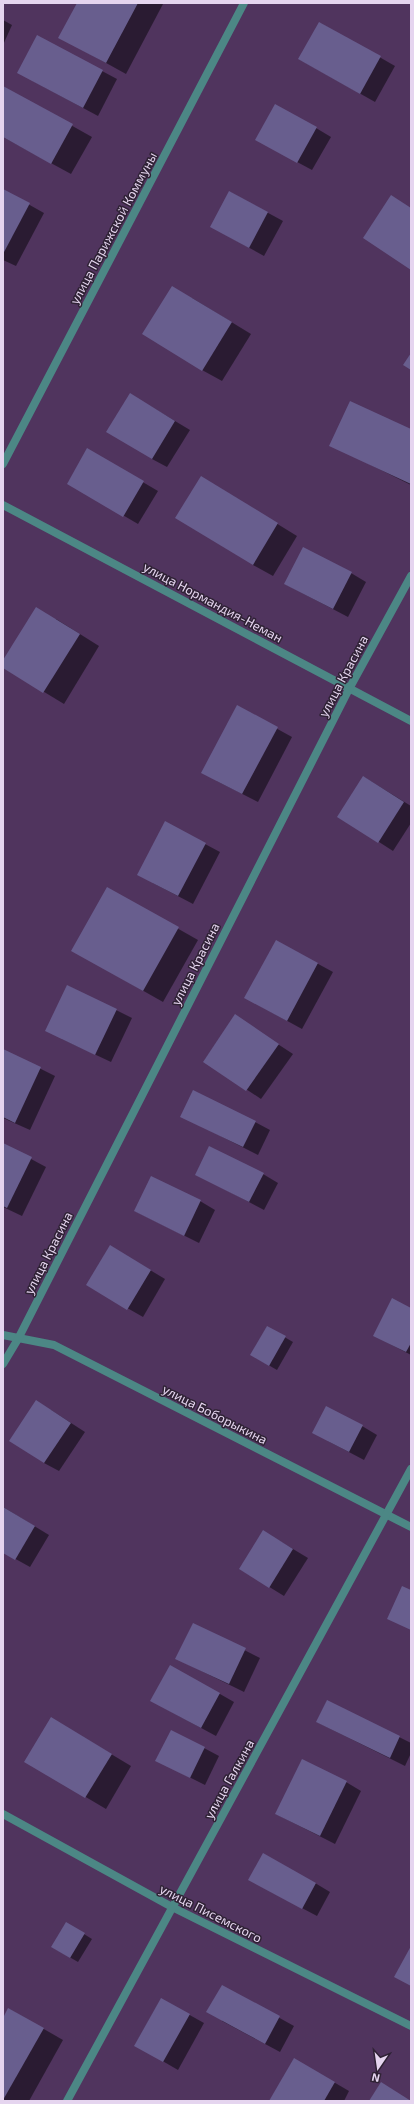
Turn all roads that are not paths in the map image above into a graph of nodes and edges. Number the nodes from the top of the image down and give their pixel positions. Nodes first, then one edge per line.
1 (244, 3) edge
2 (3, 464) edge
3 (3, 504) edge
4 (411, 576) edge
5 (349, 689) junction
6 (411, 721) edge
7 (3, 1335) edge
8 (18, 1339) junction
9 (3, 1364) edge
10 (411, 1469) edge
11 (386, 1515) junction
12 (411, 1527) edge
13 (3, 1814) edge
14 (172, 1908) junction
15 (411, 2026) edge
16 (67, 2101) edge

1 - 2 street, улица Парижской Коммуны
3 - 5 street, улица Нормандия-Неман
4 - 5 street, улица Красина
5 - 6 street, улица Нормандия-Неман
5 - 8 street, улица Красина
7 - 8 street, улица Боборыкина
8 - 9 street, улица Красина
8 - 11 street, улица Боборыкина
10 - 11 street, улица Галкина
11 - 12 street, улица Боборыкина
11 - 14 street, улица Галкина
13 - 14 street, улица Писемского
14 - 15 street, улица Писемского
14 - 16 street, улица Галкина

